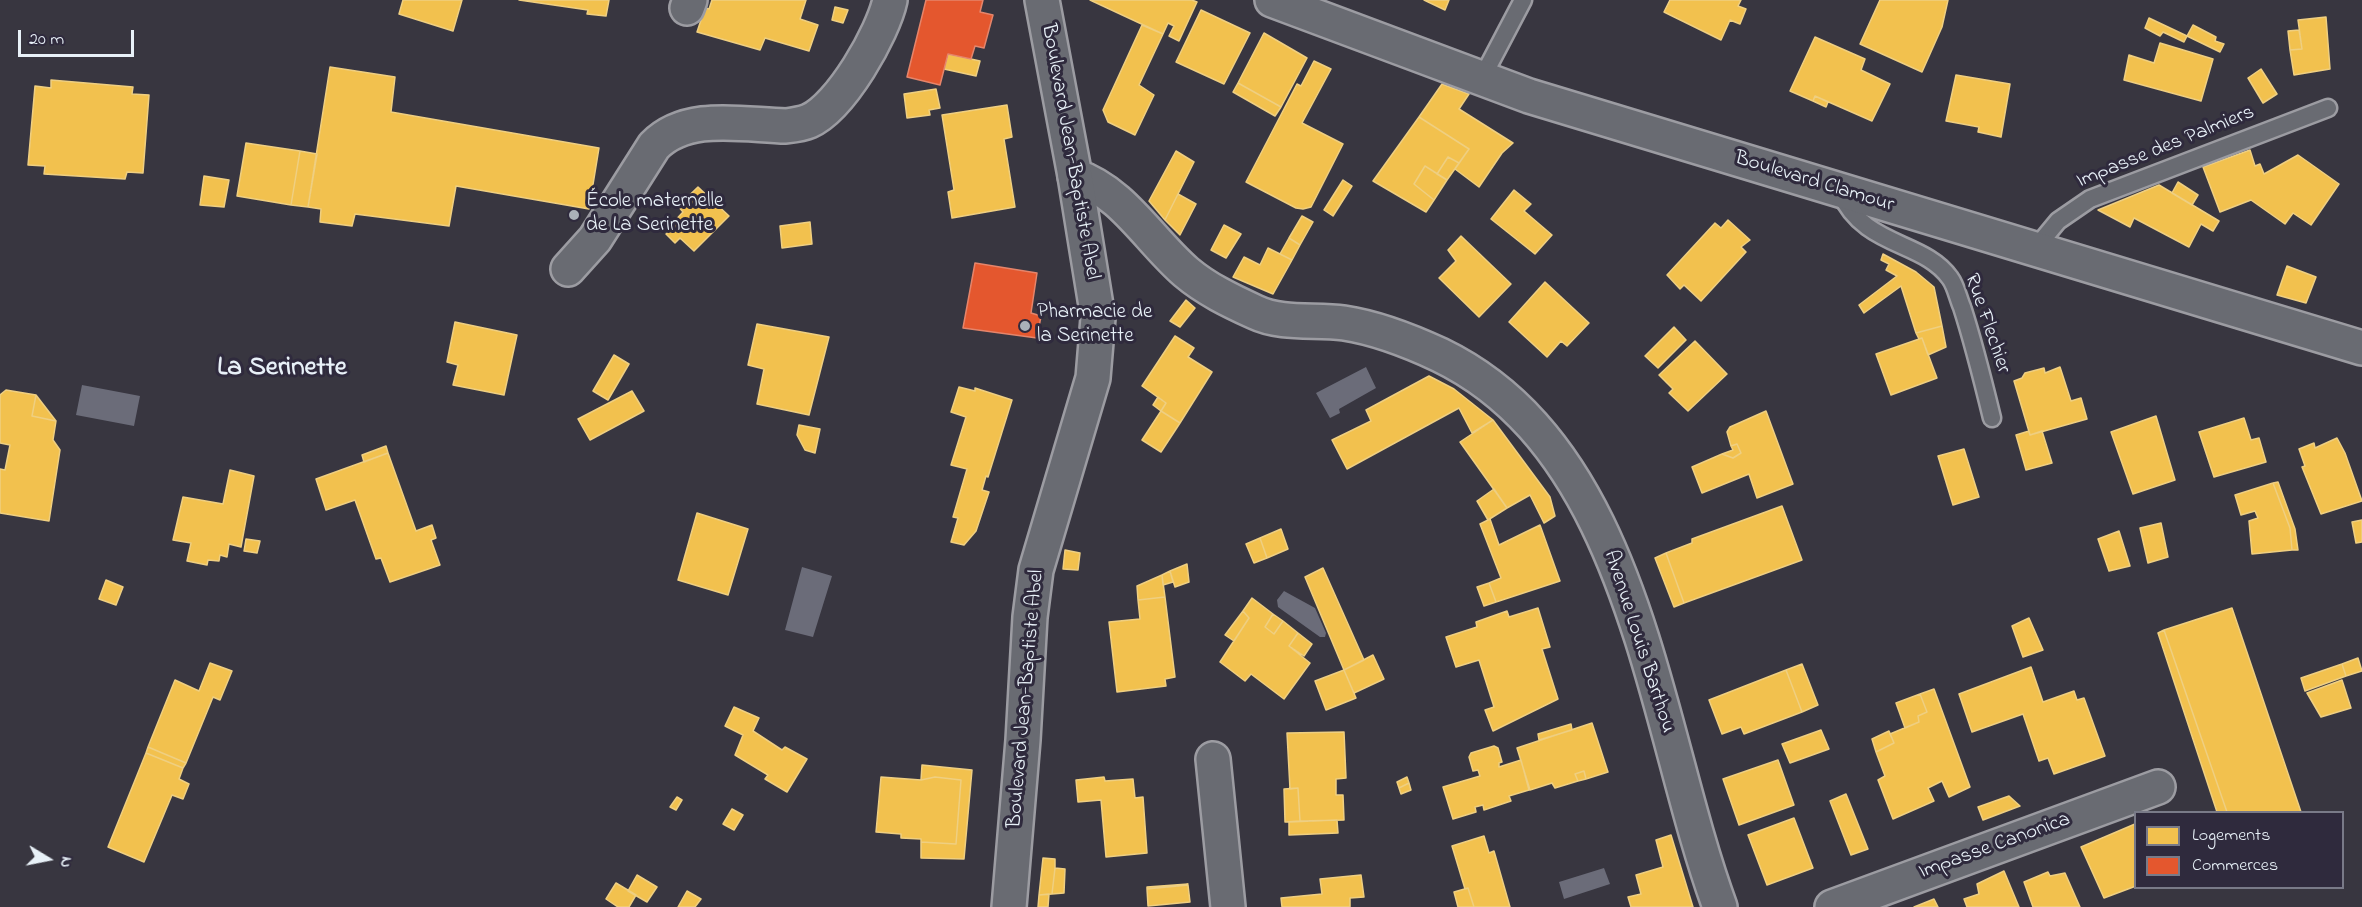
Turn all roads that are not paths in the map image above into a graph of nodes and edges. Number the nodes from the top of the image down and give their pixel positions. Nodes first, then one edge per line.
1 (890, 0) edge
2 (1042, 0) edge
3 (1272, 0) edge
4 (1523, 0) edge
5 (1481, 80) junction
6 (2328, 108) dead end
7 (1075, 176) junction
8 (1840, 190) junction
9 (2034, 250) junction
10 (568, 269) dead end
11 (2362, 348) edge
12 (1992, 418) dead end
13 (1213, 759) dead end
14 (2157, 787) dead end
15 (1009, 907) edge
16 (1228, 907) edge
17 (1720, 907) edge
18 (1832, 907) edge

1 - 10 street
2 - 7 street, Boulevard Jean-Baptiste Abel
3 - 5 street, Boulevard Clamour
4 - 5 lane
5 - 8 street, Boulevard Clamour
6 - 9 lane, Impasse des Palmiers
7 - 15 street, Boulevard Jean-Baptiste Abel
7 - 17 street, Avenue Louis Barthou
8 - 9 street, Boulevard Clamour
8 - 12 lane, Rue Flechier
9 - 11 street, Boulevard Clamour
13 - 16 street
14 - 18 street, Impasse Canonica

